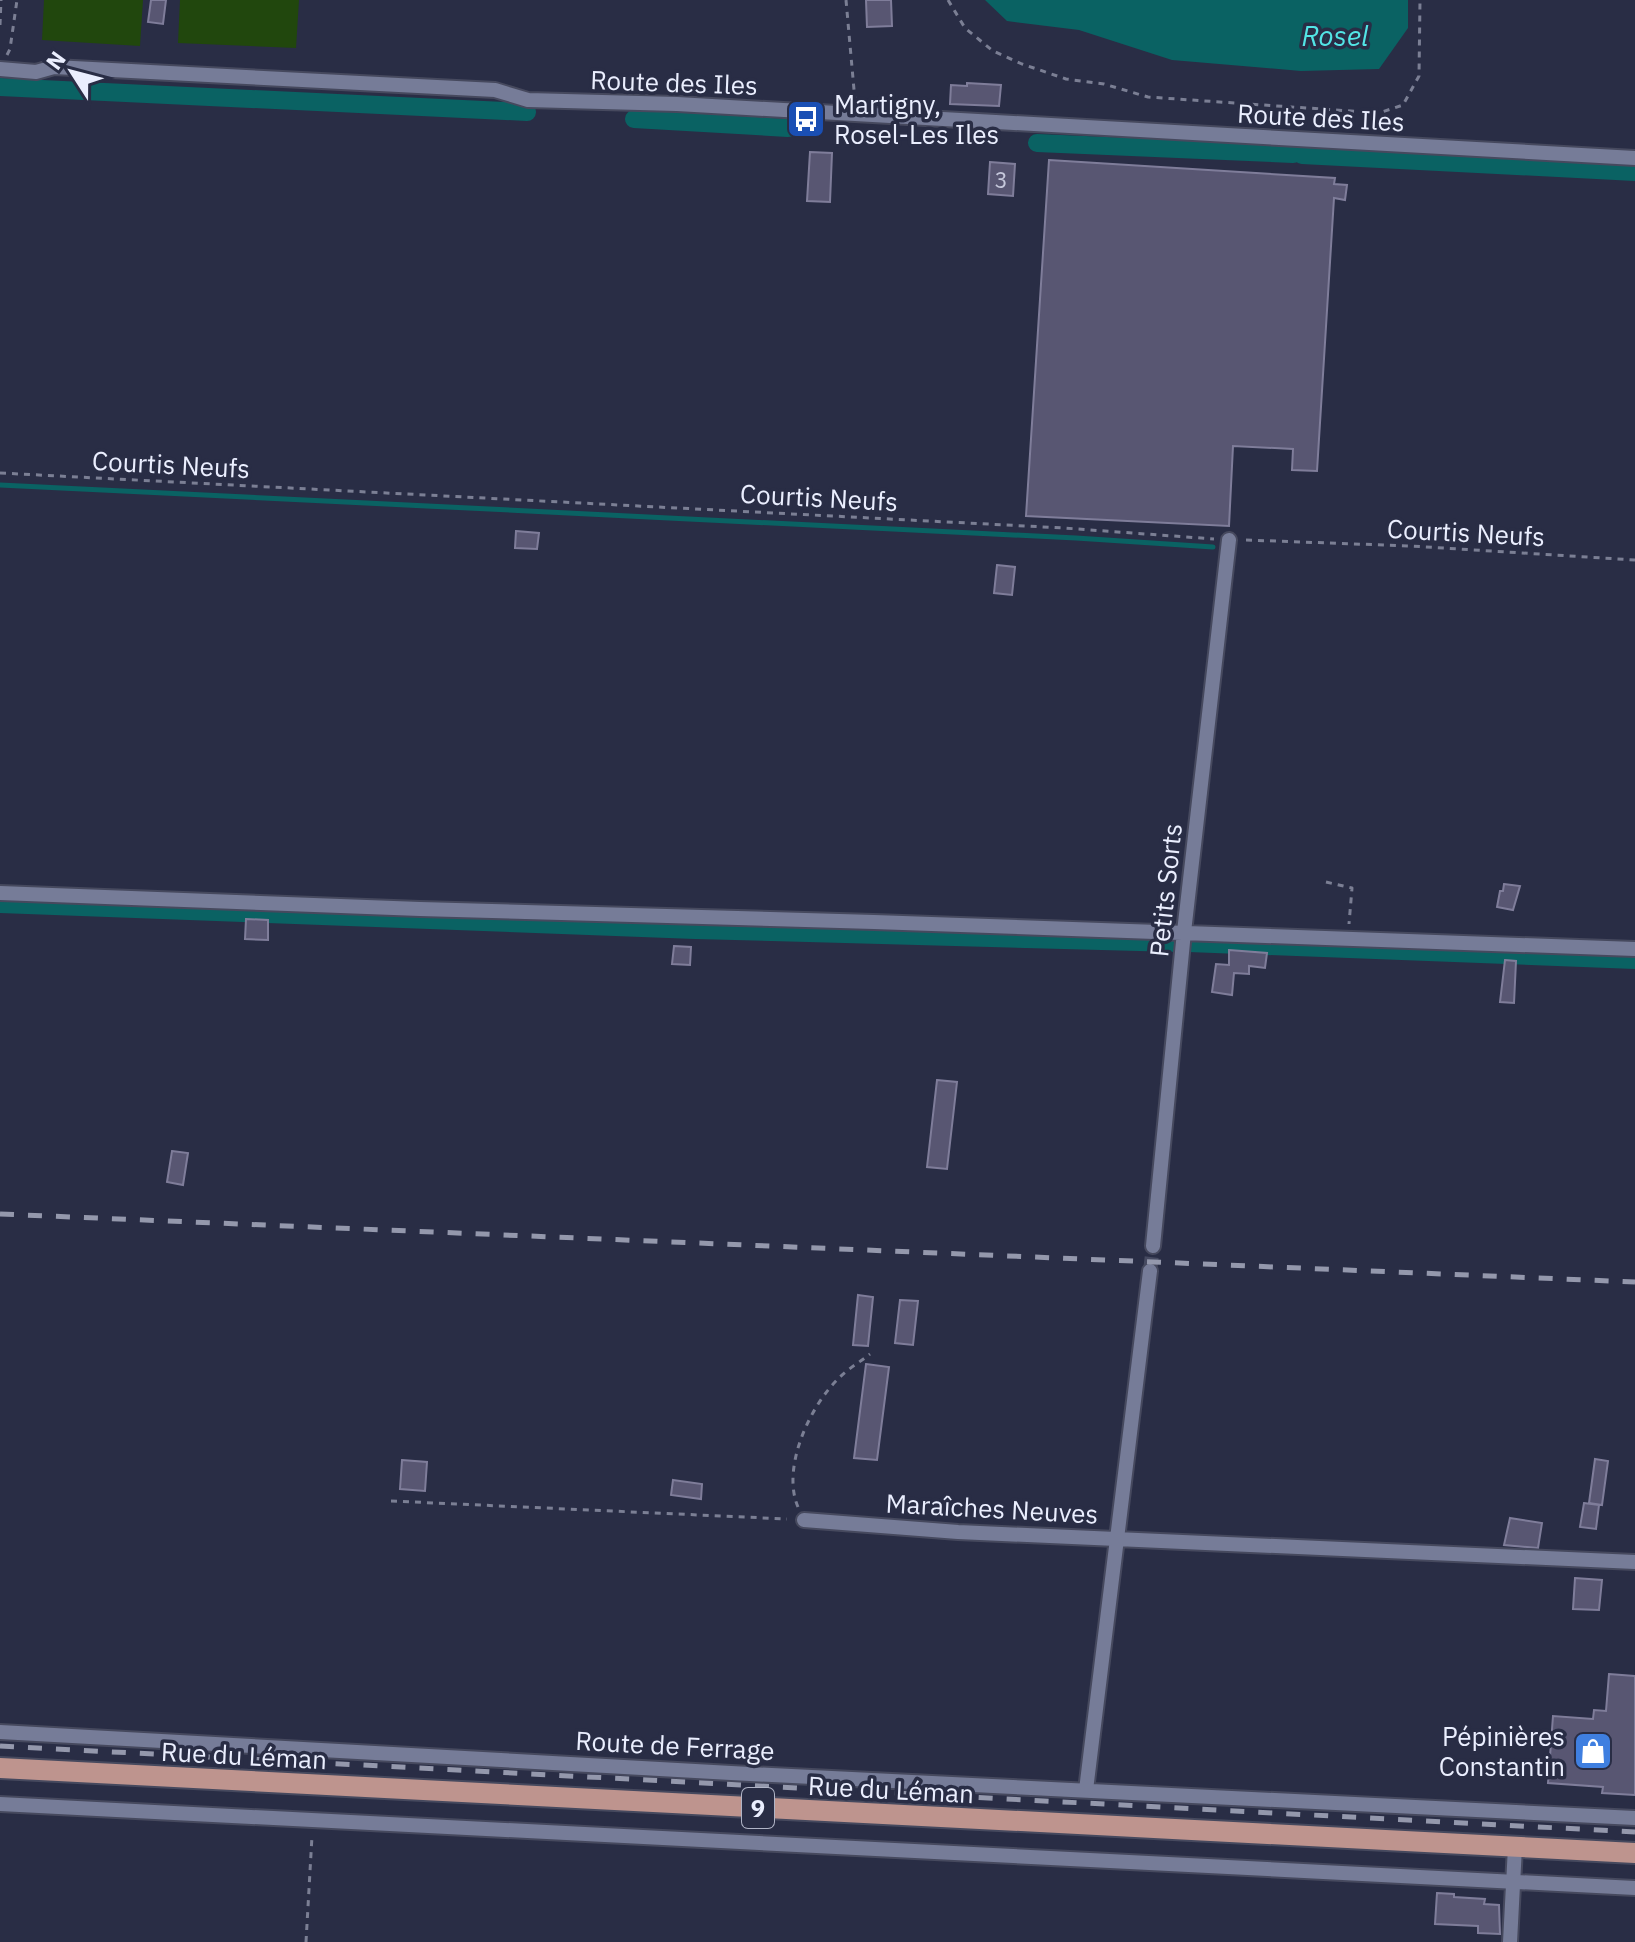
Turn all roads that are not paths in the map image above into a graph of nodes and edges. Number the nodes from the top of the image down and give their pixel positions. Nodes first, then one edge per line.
1 (1, 69) edge
2 (1635, 158) edge
3 (1229, 540) road end
4 (0, 893) edge
5 (1184, 932) junction
6 (1635, 949) edge
7 (1153, 1246) tunnel mouth
8 (1150, 1271) tunnel mouth
9 (804, 1520) road end
10 (1117, 1539) junction
11 (1635, 1562) edge
12 (0, 1732) edge
13 (0, 1768) edge
14 (1086, 1790) junction
15 (0, 1804) edge
16 (1635, 1818) edge
17 (1515, 1847) junction
18 (1635, 1853) edge
19 (1513, 1882) junction
20 (1635, 1888) edge
21 (1510, 1942) edge

1 - 2 street, Route des Iles
3 - 5 street, Petits Sorts
4 - 5 street
5 - 6 street
5 - 7 street, Petits Sorts
8 - 10 street
9 - 10 street, Maraîches Neuves
10 - 11 street
10 - 14 street, Maraîches Neuves
12 - 14 street, Route de Ferrage
13 - 17 main road, Rue du Léman / 9
14 - 16 street, Route de Ferrage
15 - 19 street
17 - 18 main road, Rue du Léman / 9
17 - 19 street
19 - 20 street
19 - 21 street

